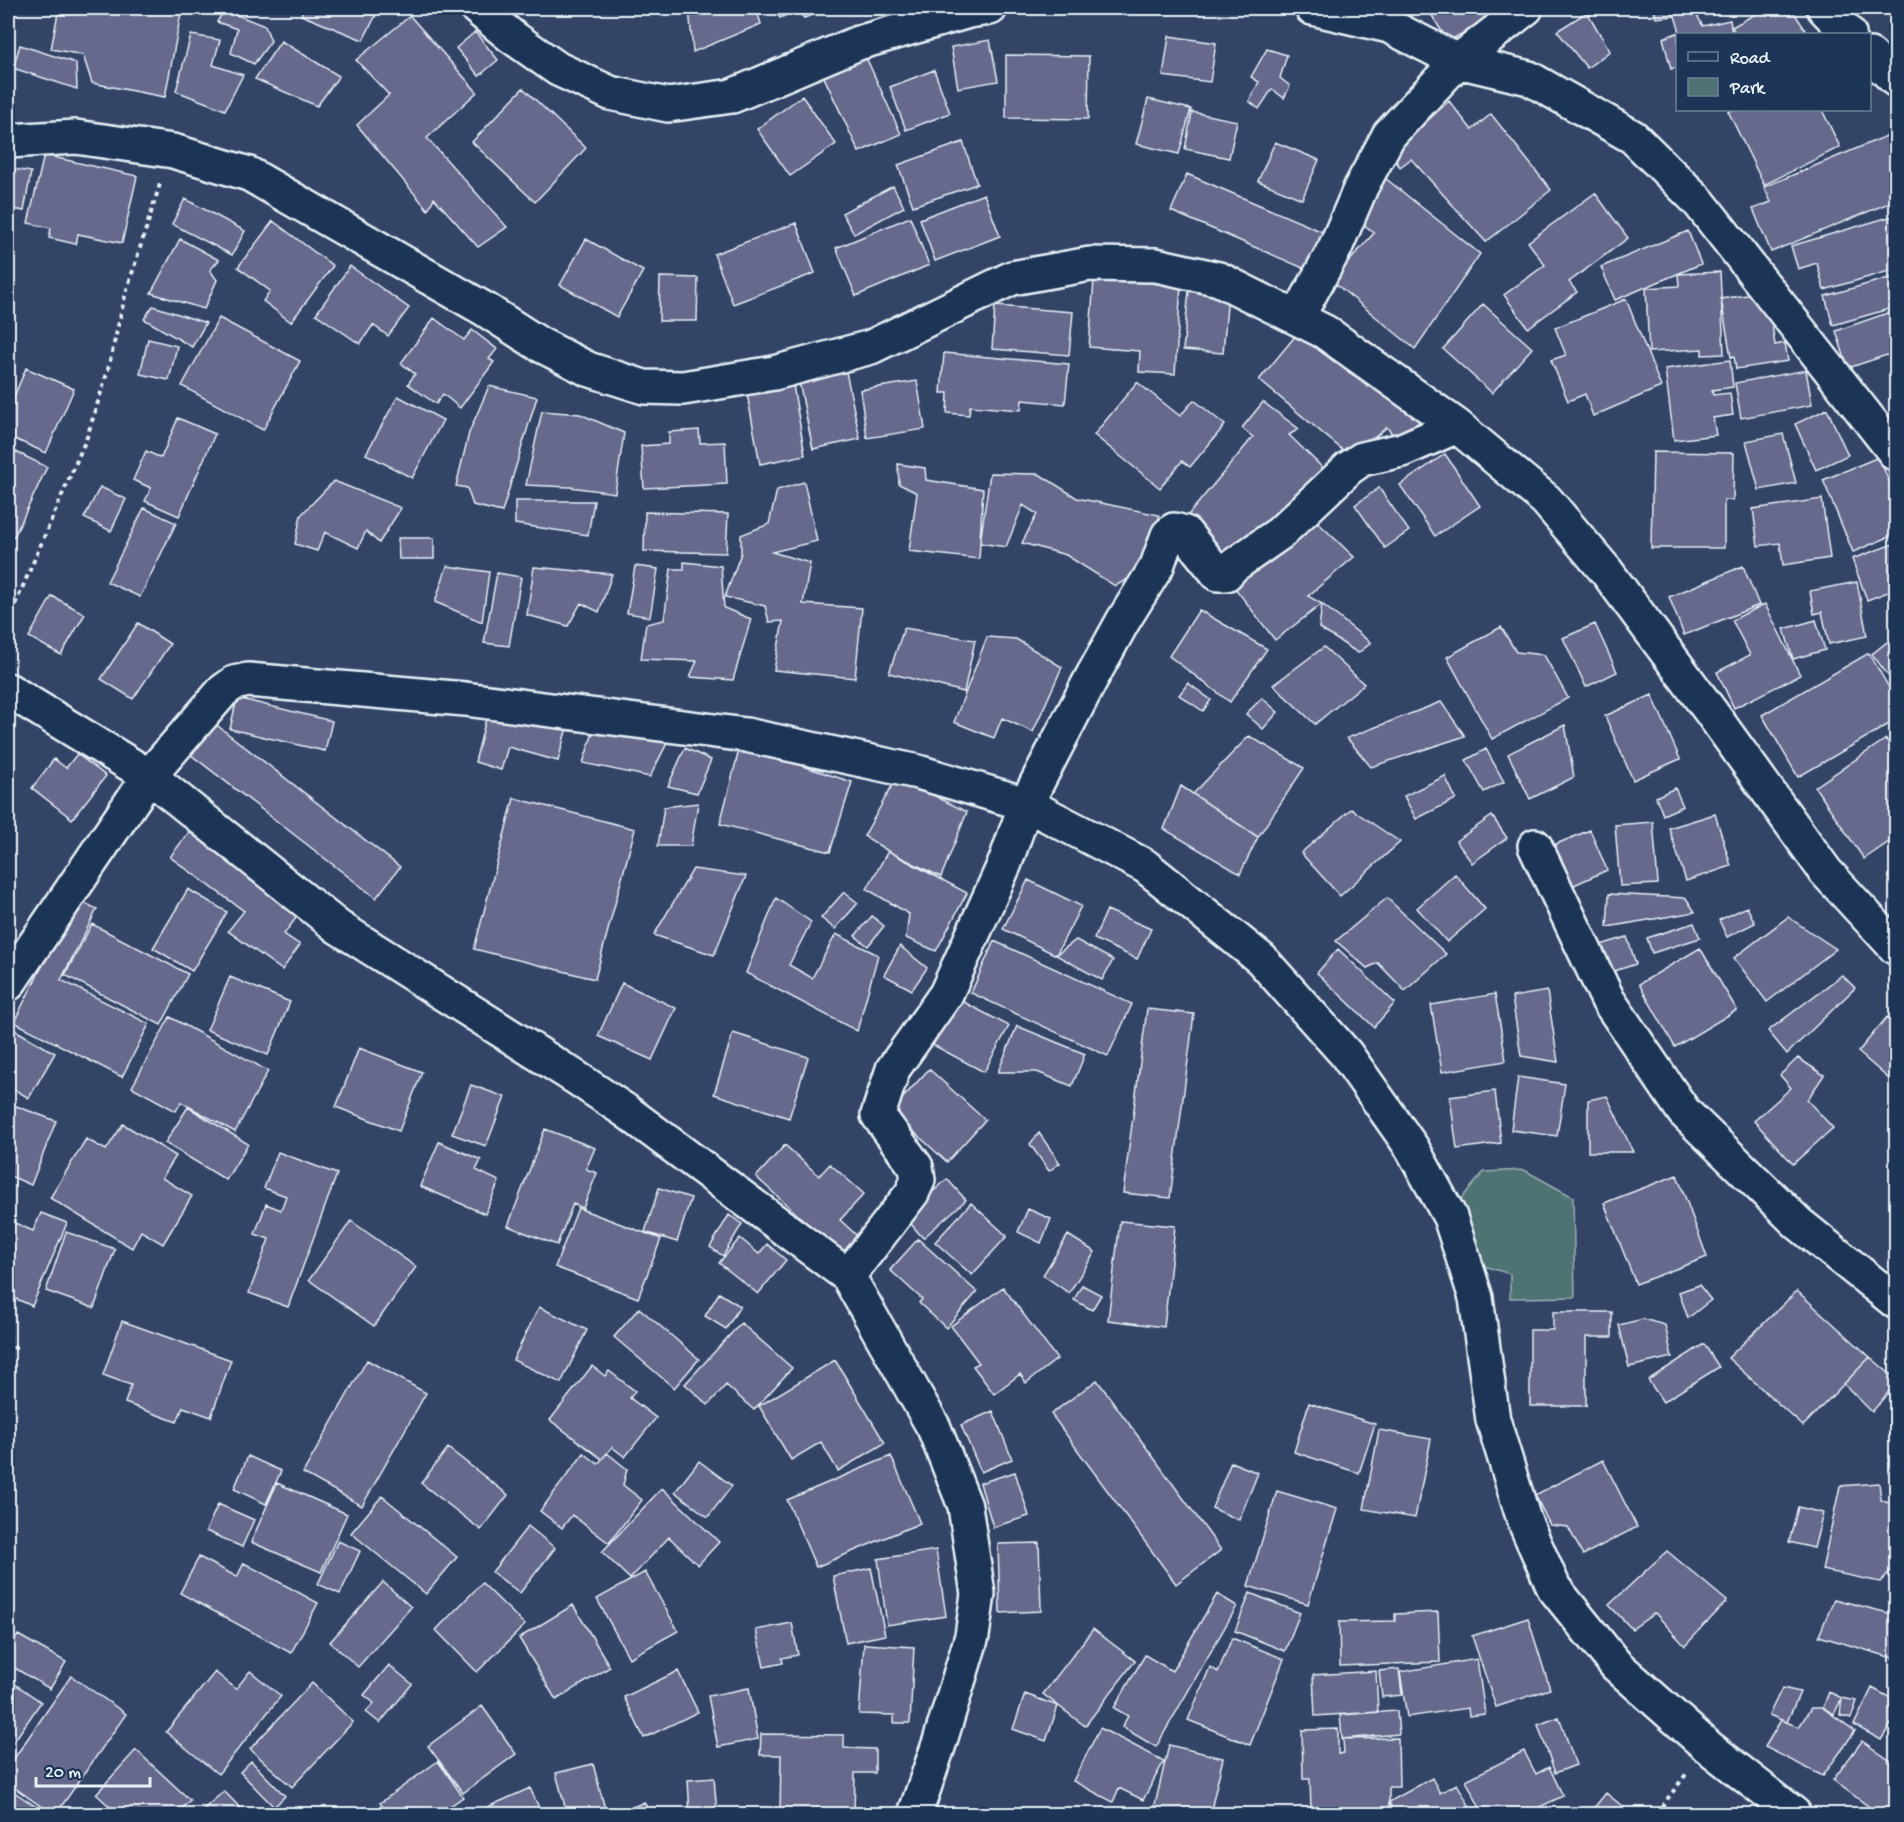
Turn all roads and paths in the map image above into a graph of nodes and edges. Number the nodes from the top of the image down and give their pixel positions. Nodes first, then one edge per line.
1 (477, 8) edge
2 (990, 8) edge
3 (1312, 8) edge
4 (1526, 8) edge
5 (1824, 8) edge
6 (1848, 33) edge
7 (1871, 57) edge
8 (1458, 61) junction
9 (1896, 80) edge
10 (8, 141) edge
11 (173, 151) junction
12 (1298, 318) junction
13 (1457, 426) junction
14 (1896, 454) edge
15 (8, 621) edge
16 (8, 690) edge
17 (149, 776) junction
18 (1026, 804) junction
19 (1535, 846) dead end
20 (1896, 948) edge
21 (8, 984) edge
22 (848, 1276) junction
23 (1896, 1302) edge
24 (8, 1339) edge
25 (19, 1353) dead end
26 (1707, 1746) junction
27 (915, 1815) edge
28 (1656, 1815) edge
29 (1794, 1815) edge

1 - 2 street
3 - 8 street
4 - 8 street
5 - 6 street
7 - 9 street
8 - 12 street
8 - 14 street
10 - 11 street
11 - 12 street
11 - 15 path
12 - 13 street
13 - 18 street
13 - 20 street
16 - 17 street
17 - 18 street
17 - 21 street
17 - 22 street
18 - 22 street
18 - 26 street
19 - 23 street
22 - 27 street
24 - 25 path
26 - 28 path
26 - 29 street

